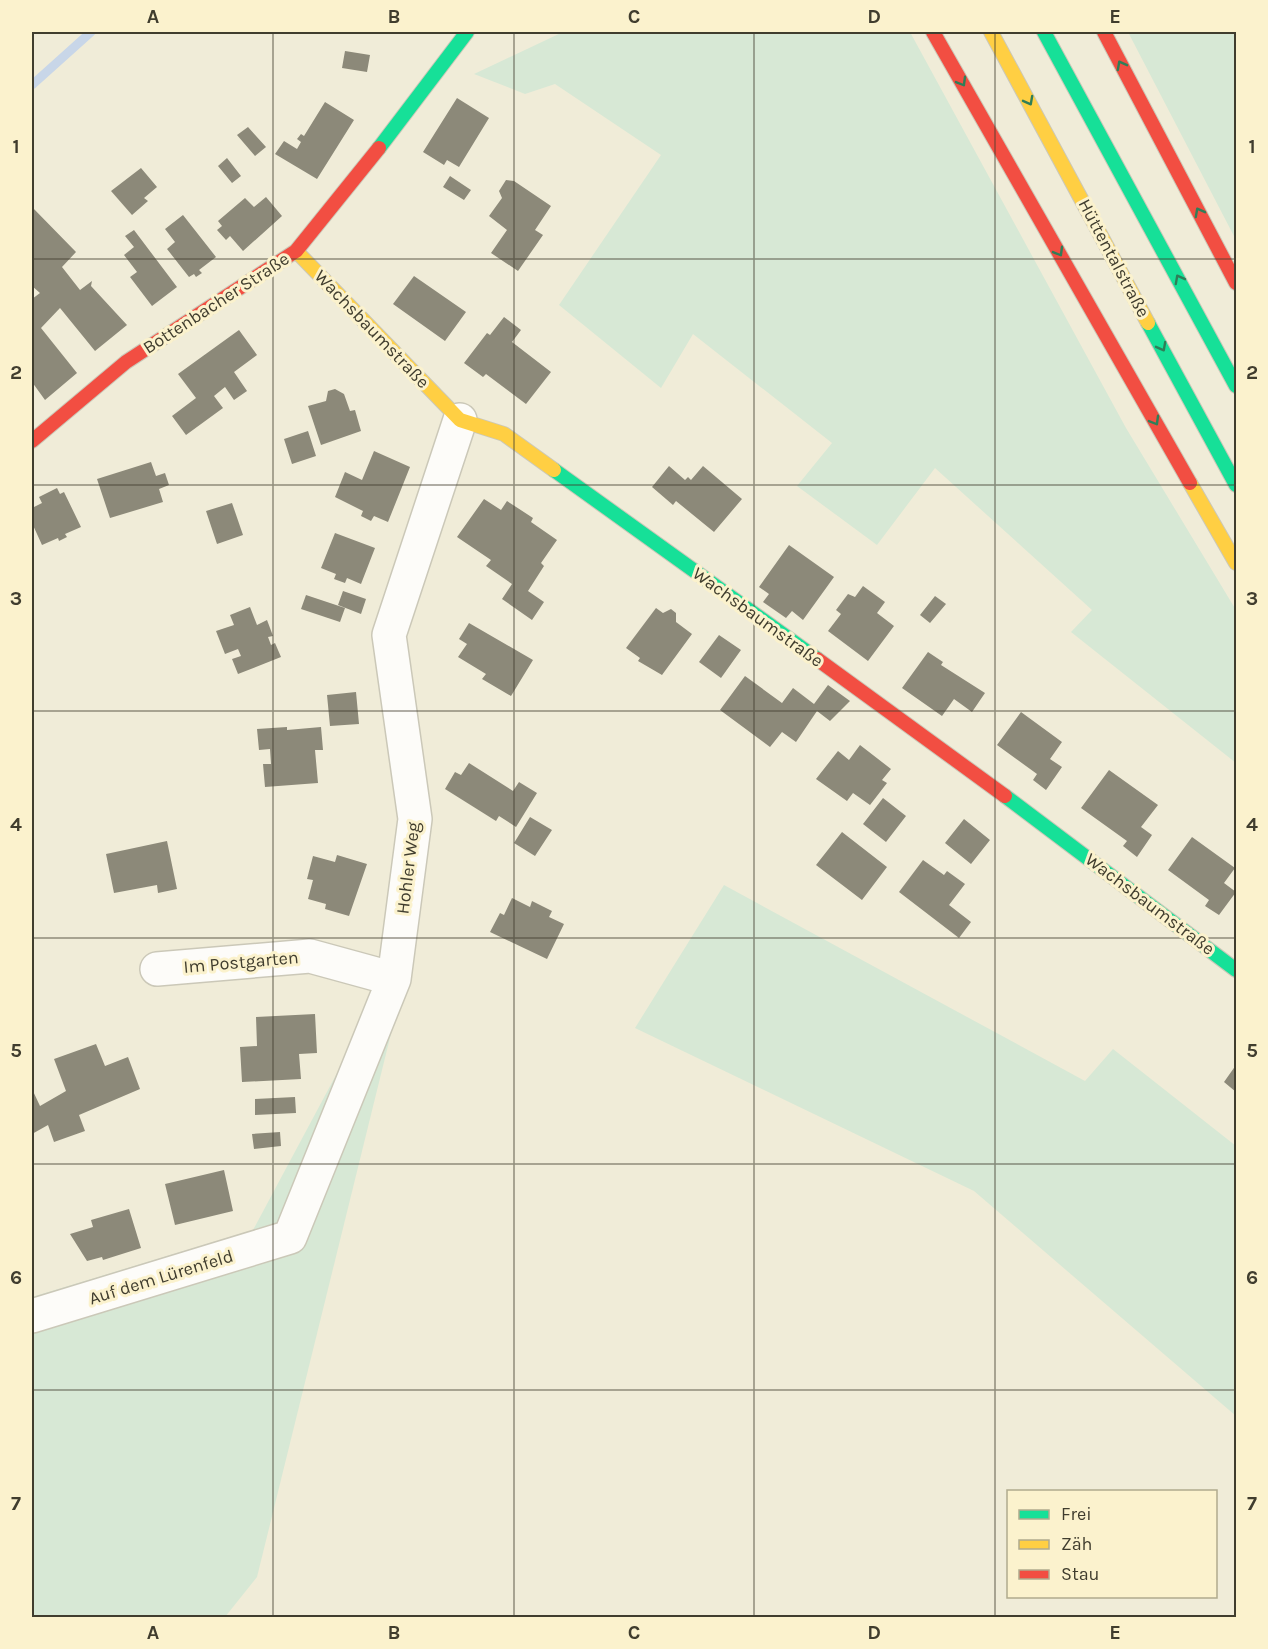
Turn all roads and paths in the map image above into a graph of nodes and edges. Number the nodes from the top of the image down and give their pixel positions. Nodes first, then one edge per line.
1 (467, 32) edge
2 (933, 32) edge
3 (991, 32) edge
4 (1044, 32) edge
5 (1104, 32) edge
6 (296, 251) junction
7 (1236, 283) edge
8 (1236, 386) edge
9 (460, 420) junction
10 (32, 441) edge
11 (1236, 485) edge
12 (1236, 563) edge
13 (157, 969) dead end
14 (1236, 970) edge
15 (394, 979) junction
16 (290, 1237) joint
17 (32, 1316) edge

1 - 6 main road, Bottenbacher Straße
2 -> 12 main road
3 -> 11 main road, Hüttentalstraße
8 -> 4 main road
7 -> 5 main road
6 - 9 main road, Wachsbaumstraße
6 - 10 main road, Bottenbacher Straße
9 - 14 main road, Wachsbaumstraße
9 - 15 street, Hohler Weg
13 - 15 street, Im Postgarten
15 - 16 street, Hohler Weg
16 - 17 street, Auf dem Lürenfeld

